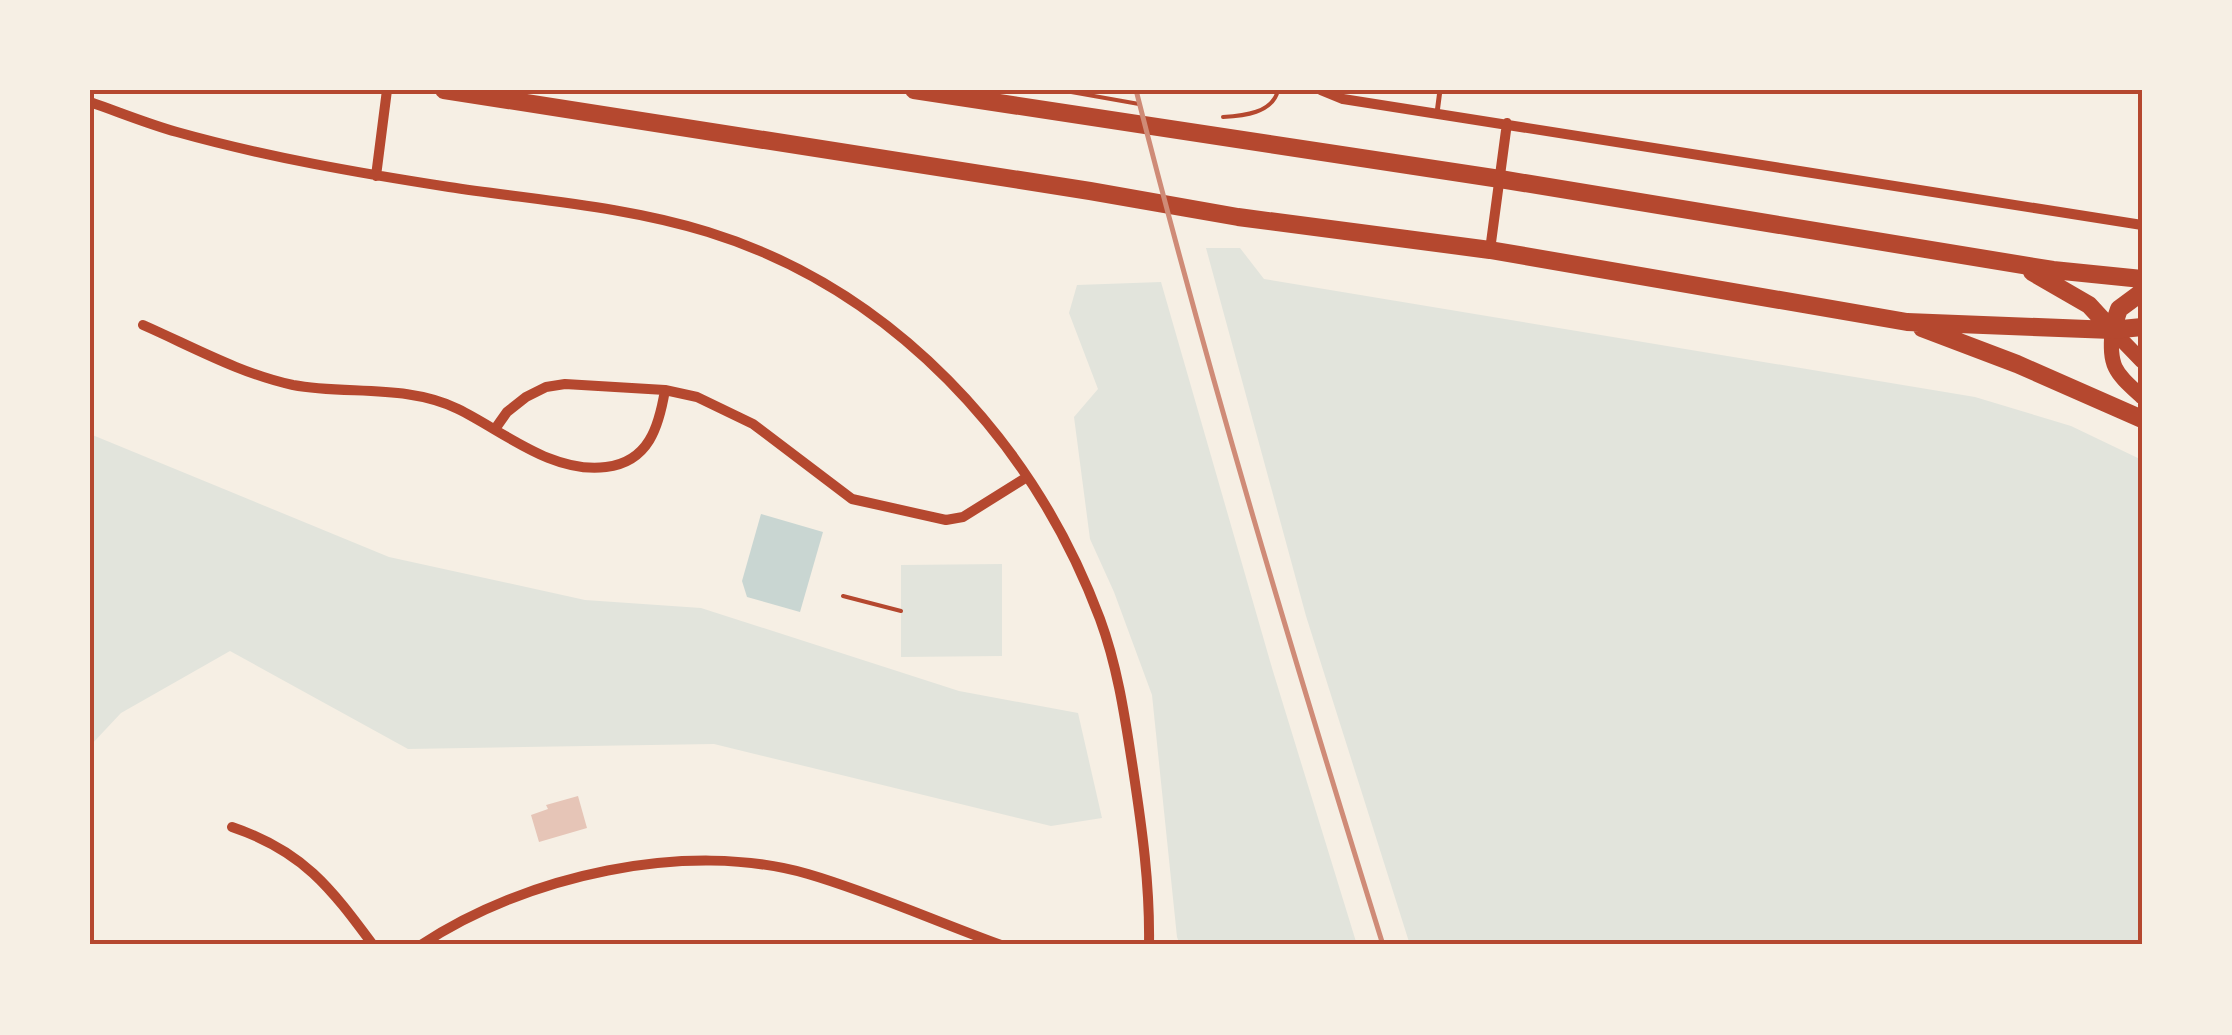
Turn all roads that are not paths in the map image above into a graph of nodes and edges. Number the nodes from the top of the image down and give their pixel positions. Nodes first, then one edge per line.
1 (386, 90) edge
2 (444, 90) edge
3 (914, 90) edge
4 (1321, 90) edge
5 (1440, 90) edge
6 (90, 102) edge
7 (1437, 113) junction
8 (1507, 123) junction
9 (376, 176) junction
10 (1500, 179) junction
11 (2142, 225) edge
12 (1490, 250) junction
13 (2009, 262) junction
14 (2142, 279) edge
15 (2142, 292) edge
16 (1907, 322) junction
17 (143, 325) dead end
18 (2142, 327) edge
19 (2112, 330) junction
20 (2142, 361) edge
21 (664, 390) junction
22 (2142, 396) edge
23 (2142, 419) edge
24 (495, 429) junction
25 (1027, 477) junction
26 (232, 826) dead end
27 (373, 945) edge
28 (421, 945) edge
29 (1001, 945) edge
30 (1150, 945) edge

1 - 9 street
2 - 12 highway
3 - 10 highway
4 - 7 street
5 - 7 lane
6 - 9 street
7 - 8 street
8 - 10 street
8 - 11 street
9 - 25 street
10 - 12 street
10 - 13 highway
12 - 16 highway
13 - 14 highway
13 - 19 highway
15 - 19 highway
16 - 19 highway
16 - 23 highway
17 - 24 street
18 - 19 highway
19 - 20 main road
19 - 22 main road
21 - 24 street
21 - 24 street
21 - 25 street
25 - 30 street
26 - 27 street
28 - 29 street

